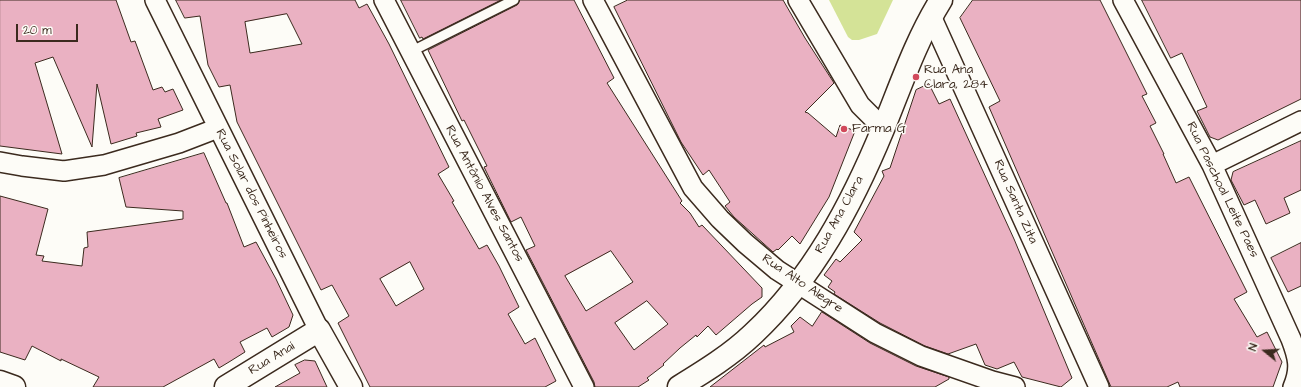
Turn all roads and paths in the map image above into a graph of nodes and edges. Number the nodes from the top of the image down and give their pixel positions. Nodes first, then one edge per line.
1 (155, 0) edge
2 (384, 0) edge
3 (514, 0) edge
4 (593, 0) edge
5 (798, 0) edge
6 (1123, 0) edge
7 (936, 8) edge
8 (410, 52) junction
9 (1301, 121) edge
10 (218, 128) junction
11 (883, 128) junction
12 (0, 162) edge
13 (1212, 165) junction
14 (798, 284) junction
15 (319, 330) junction
16 (1296, 336) edge
17 (0, 382) edge
18 (1297, 384) edge
19 (1094, 385) edge
20 (14, 387) edge
21 (226, 387) edge
22 (351, 387) edge
23 (584, 387) edge
24 (679, 387) edge
25 (1015, 387) edge

1 - 10 street, Rua Solar dos Pinheiros
2 - 8 street, Rua Antônio Alves Santos
3 - 8 lane
4 - 14 street, Rua Alto Alegre
5 - 11 street
6 - 13 street, Rua Paschoal Leite Paes
7 - 11 street, Rua Ana Clara
7 - 19 street, Rua Santa Zita
8 - 23 street, Rua Antônio Alves Santos
9 - 13 street
10 - 12 street
10 - 15 street, Rua Solar dos Pinheiros
11 - 14 street, Rua Ana Clara
13 - 16 street, Rua Paschoal Leite Paes
14 - 24 street, Rua Ana Clara
14 - 25 street, Rua Alto Alegre
15 - 21 street, Rua Anaí
15 - 22 street, Rua Solar dos Pinheiros
16 - 18 street, Rua Paschoal Leite Paes
17 - 20 street

